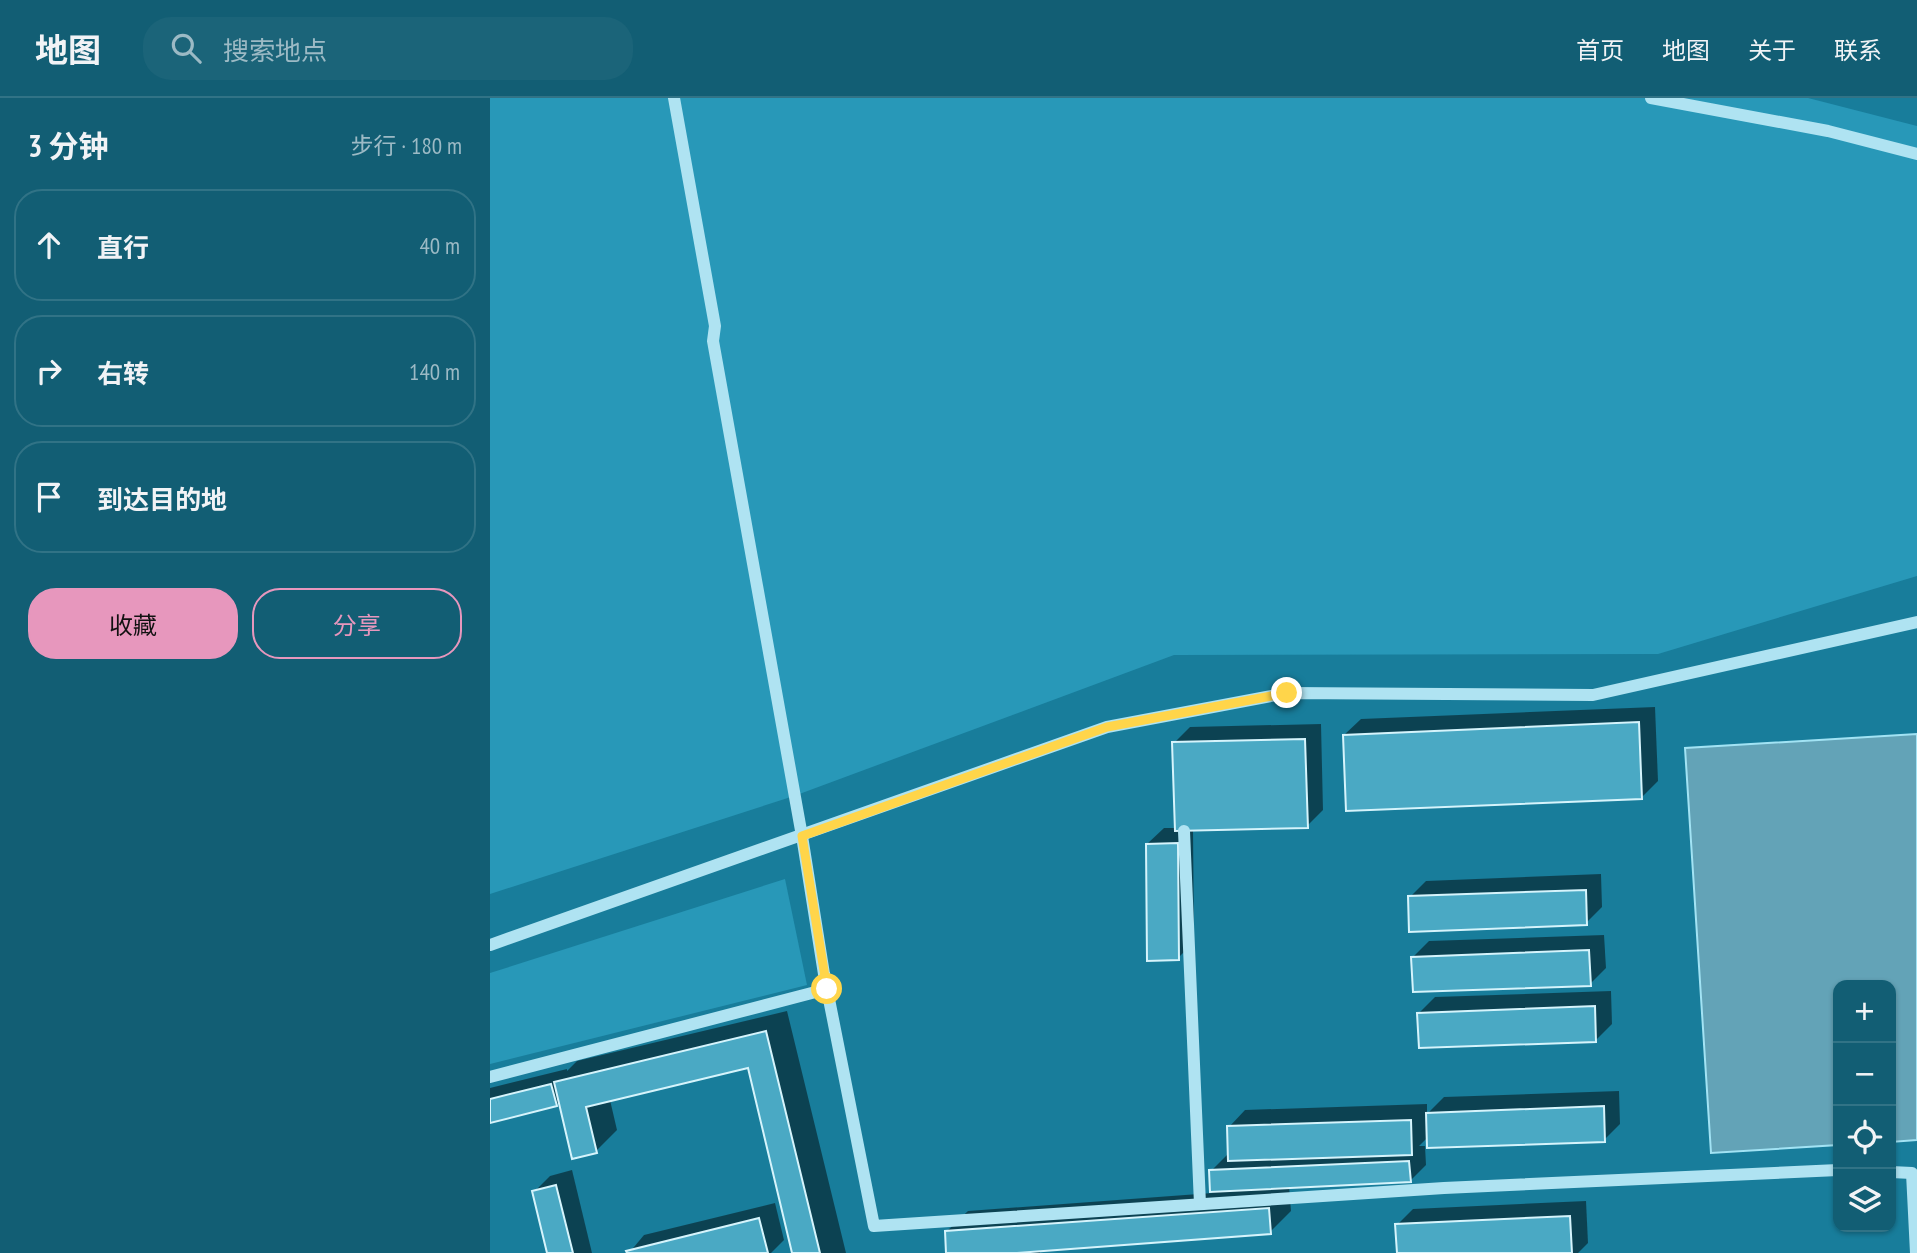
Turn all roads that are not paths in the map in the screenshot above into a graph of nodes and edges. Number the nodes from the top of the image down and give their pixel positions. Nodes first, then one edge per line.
1 (674, 98) edge
2 (1651, 98) edge
3 (1917, 154) edge
4 (1917, 622) edge
5 (1184, 831) dead end
6 (802, 836) junction
7 (490, 945) edge
8 (827, 989) junction
9 (490, 1077) edge
10 (1833, 1170) edge
11 (1896, 1172) edge
12 (1200, 1204) junction
13 (1916, 1253) edge

1 - 6 street
2 - 3 street
4 - 6 street
5 - 12 street
6 - 7 street
6 - 8 street
8 - 9 street
8 - 12 street
10 - 12 street
11 - 13 street

